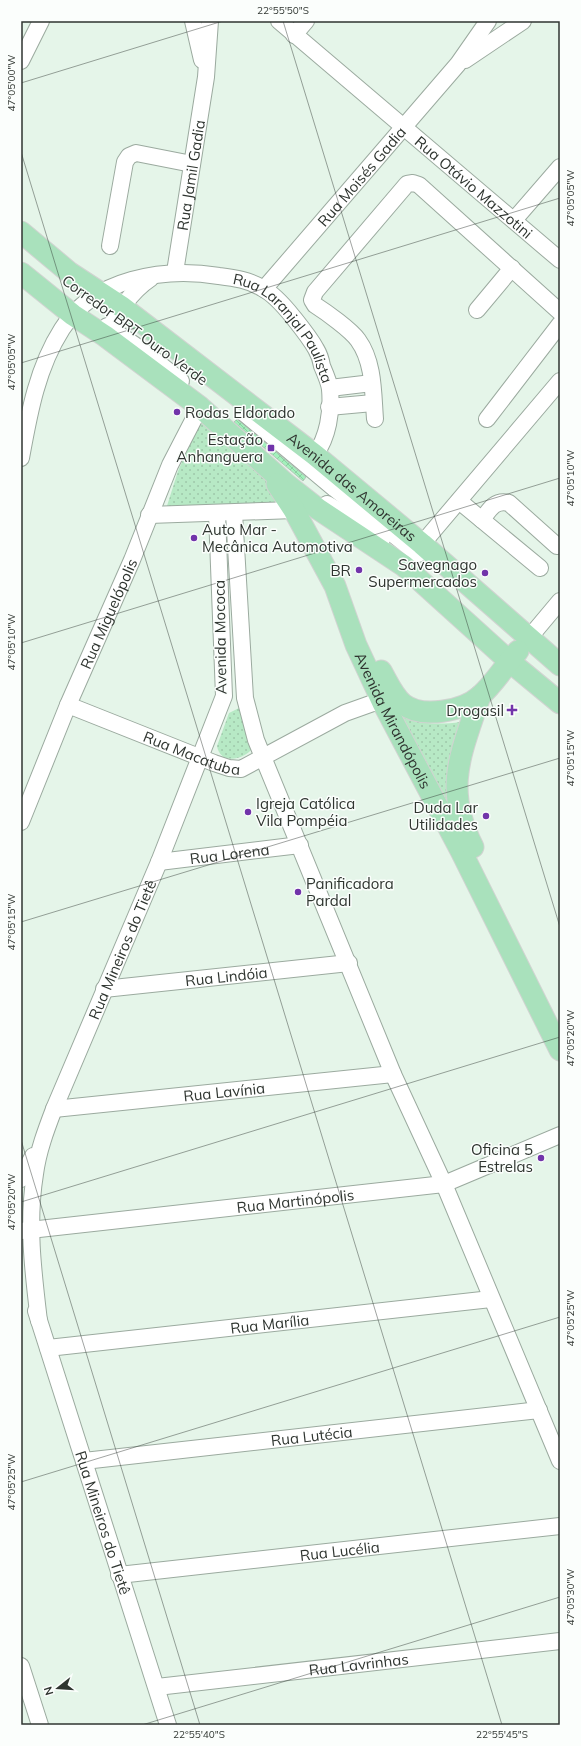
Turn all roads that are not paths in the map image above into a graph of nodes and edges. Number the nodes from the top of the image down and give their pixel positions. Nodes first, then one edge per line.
1 (42, 21) edge
2 (193, 21) edge
3 (210, 21) edge
4 (279, 21) edge
5 (306, 21) edge
6 (488, 21) edge
7 (523, 21) edge
8 (294, 35) junction
9 (21, 60) edge
10 (458, 64) junction
11 (206, 77) junction
12 (403, 128) junction
13 (192, 164) junction
14 (560, 167) edge
15 (514, 220) junction
16 (21, 232) edge
17 (21, 245) edge
18 (110, 246) dead end
19 (560, 260) edge
20 (21, 265) edge
21 (512, 268) junction
22 (175, 272) junction
23 (21, 273) edge
24 (158, 274) junction
25 (264, 289) junction
26 (96, 296) junction
27 (477, 310) dead end
28 (76, 312) junction
29 (560, 312) edge
30 (113, 321) junction
31 (560, 324) edge
32 (560, 381) edge
33 (372, 383) junction
34 (330, 388) junction
35 (373, 403) junction
36 (200, 407) junction
37 (329, 407) junction
38 (375, 419) dead end
39 (487, 419) dead end
40 (315, 455) junction
41 (256, 457) junction
42 (21, 458) edge
43 (460, 500) junction
44 (294, 510) junction
45 (234, 513) junction
46 (217, 514) junction
47 (149, 516) junction
48 (483, 519) junction
49 (422, 544) junction
50 (557, 546) dead end
51 (540, 568) dead end
52 (560, 602) edge
53 (519, 650) junction
54 (560, 665) edge
55 (560, 677) edge
56 (560, 695) edge
57 (224, 696) junction
58 (480, 696) junction
59 (245, 698) junction
60 (560, 703) edge
61 (393, 704) junction
62 (68, 705) junction
63 (201, 757) junction
64 (263, 757) junction
65 (21, 822) edge
66 (300, 845) junction
67 (159, 862) junction
68 (349, 963) junction
69 (104, 989) junction
70 (560, 1019) edge
71 (560, 1050) edge
72 (393, 1074) junction
73 (54, 1109) junction
74 (560, 1135) edge
75 (42, 1141) junction
76 (21, 1179) edge
77 (444, 1184) junction
78 (26, 1231) edge
79 (21, 1268) edge
80 (491, 1299) junction
81 (39, 1321) junction
82 (48, 1348) junction
83 (539, 1410) junction
84 (560, 1460) edge
85 (84, 1461) junction
86 (560, 1526) edge
87 (119, 1575) junction
88 (560, 1641) edge
89 (21, 1666) edge
90 (157, 1687) junction
91 (40, 1725) edge
92 (168, 1725) edge

1 - 9 street
2 - 11 street, Rua Jamil Gadia
3 - 11 street, Rua Jamil Gadia
4 - 8 street, Rua Otávio Mazzotini
5 - 8 street
6 - 10 street, Rua Moisés Gadia
7 - 10 street, Rua Moisés Gadia
8 - 12 street, Rua Otávio Mazzotini
10 - 12 street, Rua Moisés Gadia
11 - 13 street, Rua Jamil Gadia
12 - 15 street, Rua Otávio Mazzotini
12 - 25 street, Rua Moisés Gadia
13 - 18 street
13 - 22 street, Rua Jamil Gadia
14 - 15 street
15 - 19 street, Rua Otávio Mazzotini
16 - 26 main road, Avenida das Amoreiras
17 - 26 street, Corredor BRT Ouro Verde
20 - 28 street, Corredor BRT Ouro Verde
21 - 27 street
21 - 29 street
21 - 33 street
22 - 24 street, Rua Laranjal Paulista
22 - 25 street, Rua Laranjal Paulista
23 - 28 main road, Avenida das Amoreiras
24 - 26 street, Rua Laranjal Paulista
24 - 30 street
25 - 34 street, Rua Laranjal Paulista
26 - 28 street, Rua Laranjal Paulista
26 - 30 main road, Avenida das Amoreiras
28 - 30 main road, Avenida das Amoreiras
28 - 42 street, Rua Laranjal Paulista
30 - 36 main road, Avenida das Amoreiras
30 - 40 main road, Avenida das Amoreiras
30 - 53 street, Corredor BRT Ouro Verde
31 - 39 street
32 - 43 street
33 - 34 street
33 - 35 street
34 - 37 street, Rua Laranjal Paulista
35 - 37 street
35 - 38 street
36 - 41 main road, Avenida das Amoreiras
36 - 47 street, Rua Miguelópolis
37 - 40 street, Rua Laranjal Paulista
40 - 49 main road, Avenida das Amoreiras
41 - 44 main road, Avenida Mirandópolis
41 - 53 main road, Avenida das Amoreiras
43 - 48 street
43 - 49 street
44 - 45 street
44 - 61 main road, Avenida Mirandópolis
45 - 46 street
45 - 59 street, Avenida Mococa
46 - 47 street
46 - 57 street, Avenida Mococa
47 - 62 street, Rua Miguelópolis
48 - 50 street
48 - 51 street
49 - 53 main road, Avenida das Amoreiras
52 - 53 street
53 - 54 main road, Avenida das Amoreiras
53 - 55 street, Corredor BRT Ouro Verde
53 - 56 street, Corredor BRT Ouro Verde
53 - 58 main road
53 - 60 main road, Avenida das Amoreiras
57 - 59 street
57 - 63 street, Avenida Mococa
58 - 61 main road
58 - 70 main road, Avenida Mirandópolis
59 - 64 street, Avenida Mococa
61 - 64 street, Rua Macatuba
61 - 71 main road, Avenida Mirandópolis
62 - 63 street, Rua Macatuba
62 - 65 street, Rua Miguelópolis
63 - 64 street, Rua Macatuba
63 - 67 street, Rua Mineiros do Tietê
64 - 66 street, Avenida Mococa
66 - 67 street, Rua Lorena
66 - 68 street, Avenida Mococa
67 - 69 street, Rua Mineiros do Tietê
68 - 69 street, Rua Lindóia
68 - 72 street, Avenida Mococa
69 - 73 street, Rua Mineiros do Tietê
72 - 73 street, Rua Lavínia
72 - 77 street, Avenida Mococa
73 - 75 street, Rua Mineiros do Tietê
74 - 77 street, Rua Martinópolis
75 - 76 street, Rua Mineiros do Tietê
75 - 78 street, Rua Mineiros do Tietê
77 - 78 street, Rua Martinópolis
77 - 80 street, Avenida Mococa
78 - 81 street, Rua Mineiros do Tietê
79 - 81 street, Rua Mineiros do Tietê
80 - 82 street, Rua Marília
80 - 83 street, Avenida Mococa
81 - 82 street, Rua Mineiros do Tietê
82 - 85 street, Rua Mineiros do Tietê
83 - 84 street, Avenida Mococa
83 - 85 street, Rua Lutécia
85 - 87 street, Rua Mineiros do Tietê
86 - 87 street, Rua Lucélia
87 - 90 street, Rua Mineiros do Tietê
88 - 90 street, Rua Lavrinhas
89 - 91 street
90 - 92 street, Rua Mineiros do Tietê

